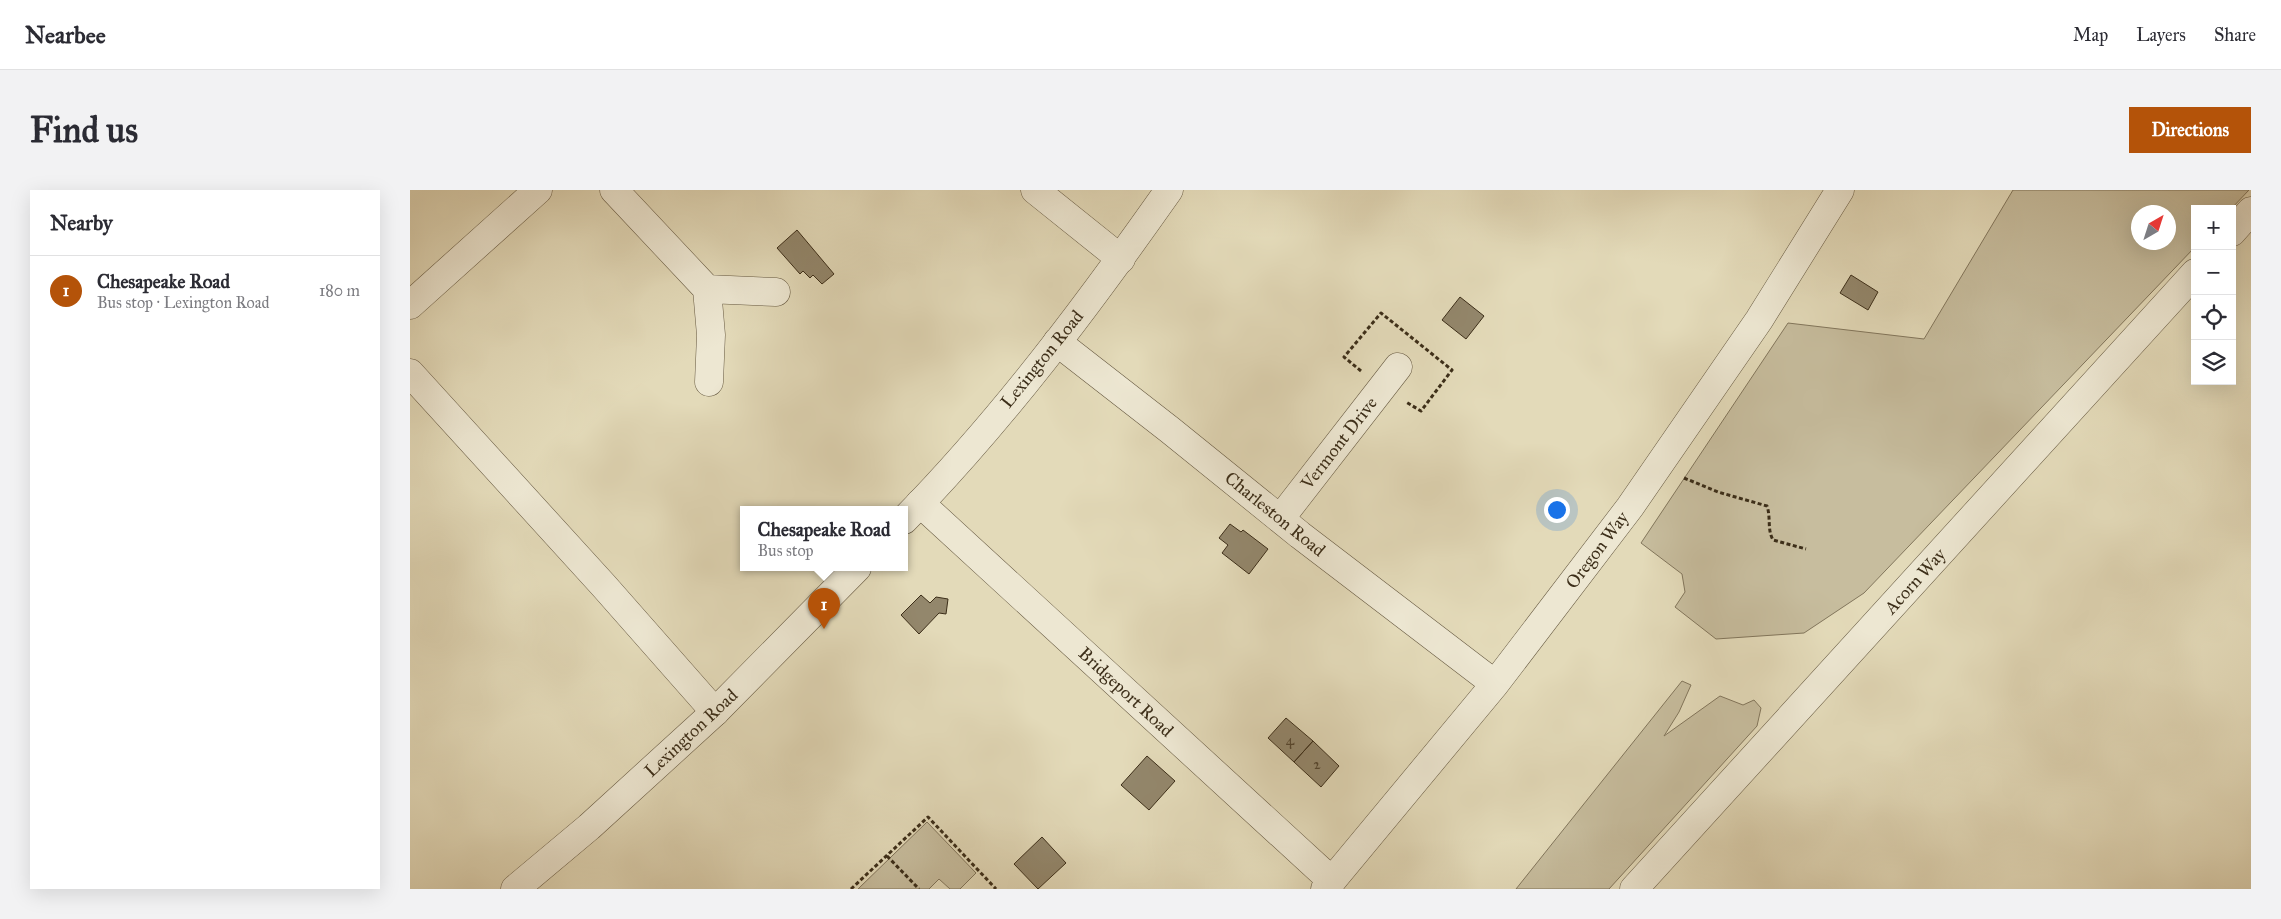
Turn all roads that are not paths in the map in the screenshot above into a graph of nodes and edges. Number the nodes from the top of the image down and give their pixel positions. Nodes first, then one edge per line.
1 (538, 190) edge
2 (614, 190) edge
3 (1035, 190) edge
4 (1169, 190) edge
5 (1840, 190) edge
6 (2251, 211) edge
7 (2236, 228) edge
8 (1121, 259) junction
9 (2191, 277) edge
10 (707, 289) junction
11 (776, 292) dead end
12 (410, 305) edge
13 (1057, 342) junction
14 (1398, 368) dead end
15 (410, 373) edge
16 (709, 382) dead end
17 (912, 511) edge
18 (1280, 519) junction
19 (854, 571) edge
20 (1495, 684) junction
21 (715, 712) junction
22 (1329, 885) edge
23 (516, 889) edge
24 (1634, 889) edge

1 - 12 street
2 - 10 street
3 - 8 street
4 - 8 street, Lexington Road
5 - 20 street, Oregon Way
6 - 7 street
8 - 13 street, Lexington Road
9 - 24 street, Acorn Way
10 - 11 street
10 - 16 street
13 - 17 street, Lexington Road
13 - 18 street, Charleston Road
14 - 18 street, Vermont Drive
15 - 21 street
17 - 22 street, Bridgeport Road
18 - 20 street, Charleston Road
19 - 21 street, Lexington Road
20 - 22 street, Oregon Way
21 - 23 street, Lexington Road

